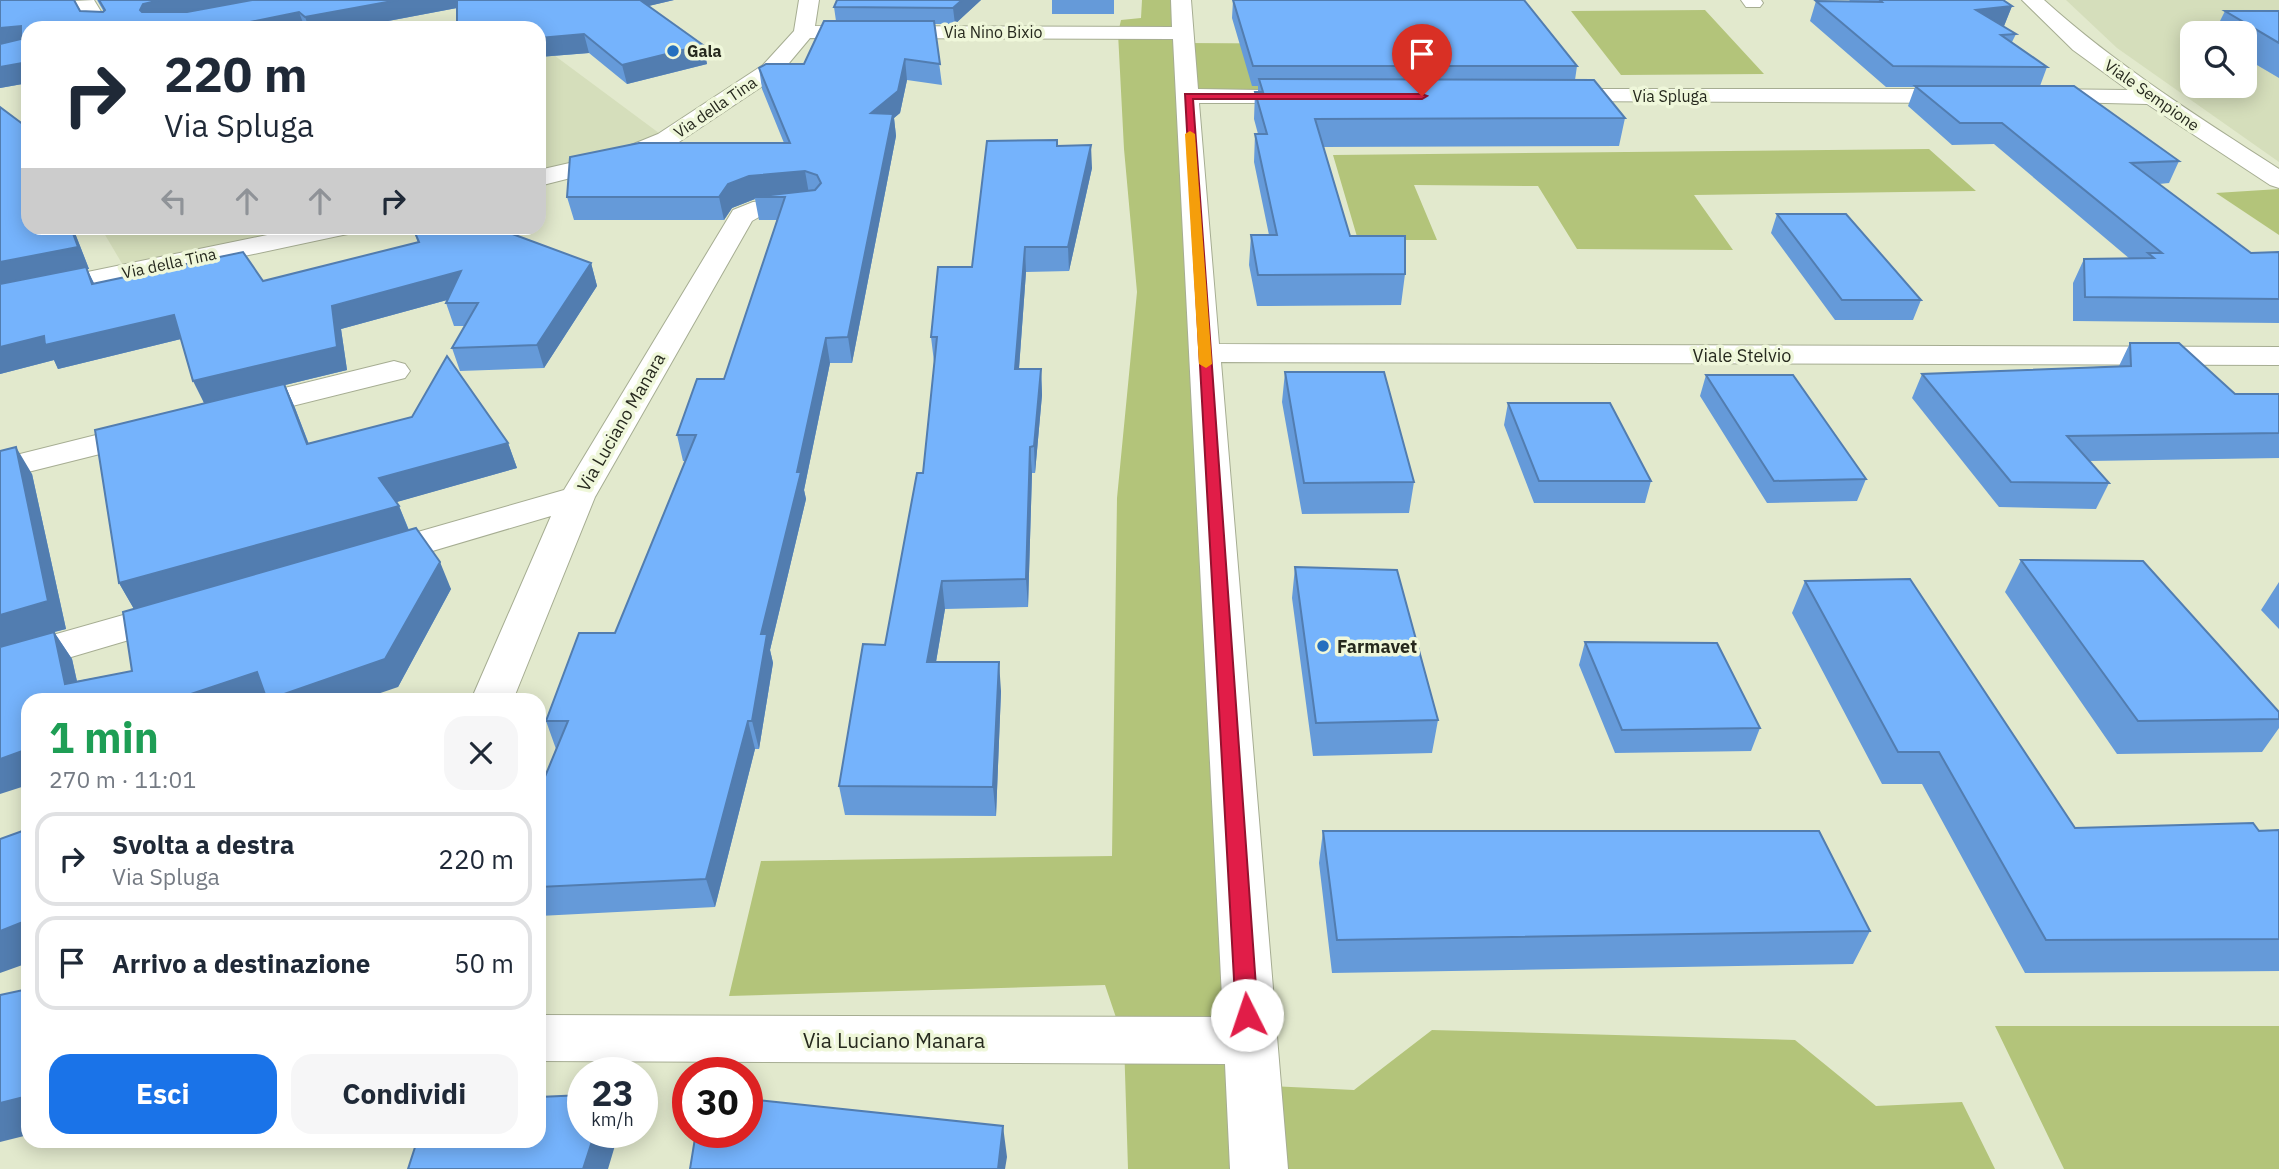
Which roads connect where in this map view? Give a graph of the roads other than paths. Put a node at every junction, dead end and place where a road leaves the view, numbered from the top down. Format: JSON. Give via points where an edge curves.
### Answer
{"nodes":[{"id":1,"x":809,"y":0,"type":"edge"},
{"id":2,"x":2032,"y":0,"type":"edge"},
{"id":3,"x":85,"y":1,"type":"edge"},
{"id":4,"x":1181,"y":16,"type":"edge"},
{"id":5,"x":97,"y":21,"type":"edge"},
{"id":6,"x":804,"y":32,"type":"junction"},
{"id":7,"x":1188,"y":96,"type":"junction"},
{"id":8,"x":1326,"y":96,"type":"edge"},
{"id":9,"x":1532,"y":96,"type":"edge"},
{"id":10,"x":1984,"y":96,"type":"edge"},
{"id":11,"x":2011,"y":96,"type":"edge"},
{"id":12,"x":2152,"y":96,"type":"junction"},
{"id":13,"x":546,"y":176,"type":"edge"},
{"id":14,"x":2279,"y":180,"type":"edge"},
{"id":15,"x":809,"y":205,"type":"edge"},
{"id":16,"x":305,"y":235,"type":"edge"},
{"id":17,"x":0,"y":299,"type":"edge"},
{"id":18,"x":1205,"y":353,"type":"junction"},
{"id":19,"x":2279,"y":356,"type":"edge"},
{"id":20,"x":394,"y":371,"type":"dead end"},
{"id":21,"x":0,"y":468,"type":"edge"},
{"id":22,"x":577,"y":497,"type":"junction"},
{"id":23,"x":335,"y":567,"type":"edge"},
{"id":24,"x":215,"y":602,"type":"edge"},
{"id":25,"x":0,"y":664,"type":"edge"},
{"id":26,"x":495,"y":693,"type":"edge"},
{"id":27,"x":546,"y":1038,"type":"edge"},
{"id":28,"x":1249,"y":1041,"type":"junction"},
{"id":29,"x":1259,"y":1169,"type":"edge"}],
"edges":[{"from":1,"to":6,"type":"street"},
{"from":2,"to":12,"type":"street","name":"Viale Sempione","via":[[2081,45]]},
{"from":3,"to":5,"type":"street"},
{"from":4,"to":6,"type":"street","name":"Via Nino Bixio"},
{"from":4,"to":7,"type":"street"},
{"from":6,"to":13,"type":"street","name":"Via della Tina","via":[[771,70],[667,139],[617,159]]},
{"from":7,"to":8,"type":"street"},
{"from":7,"to":18,"type":"street"},
{"from":9,"to":10,"type":"street","name":"Via Spluga"},
{"from":11,"to":12,"type":"street"},
{"from":12,"to":14,"type":"street","name":"Viale Sempione"},
{"from":15,"to":22,"type":"street","name":"Via Luciano Manara","via":[[753,210],[741,216]]},
{"from":16,"to":17,"type":"street","name":"Via della Tina"},
{"from":18,"to":19,"type":"street","name":"Viale Stelvio"},
{"from":18,"to":28,"type":"street"},
{"from":20,"to":21,"type":"street"},
{"from":22,"to":23,"type":"street"},
{"from":22,"to":26,"type":"street","name":"Via Luciano Manara"},
{"from":24,"to":25,"type":"street"},
{"from":27,"to":28,"type":"street","name":"Via Luciano Manara"},
{"from":28,"to":29,"type":"street"}]}
